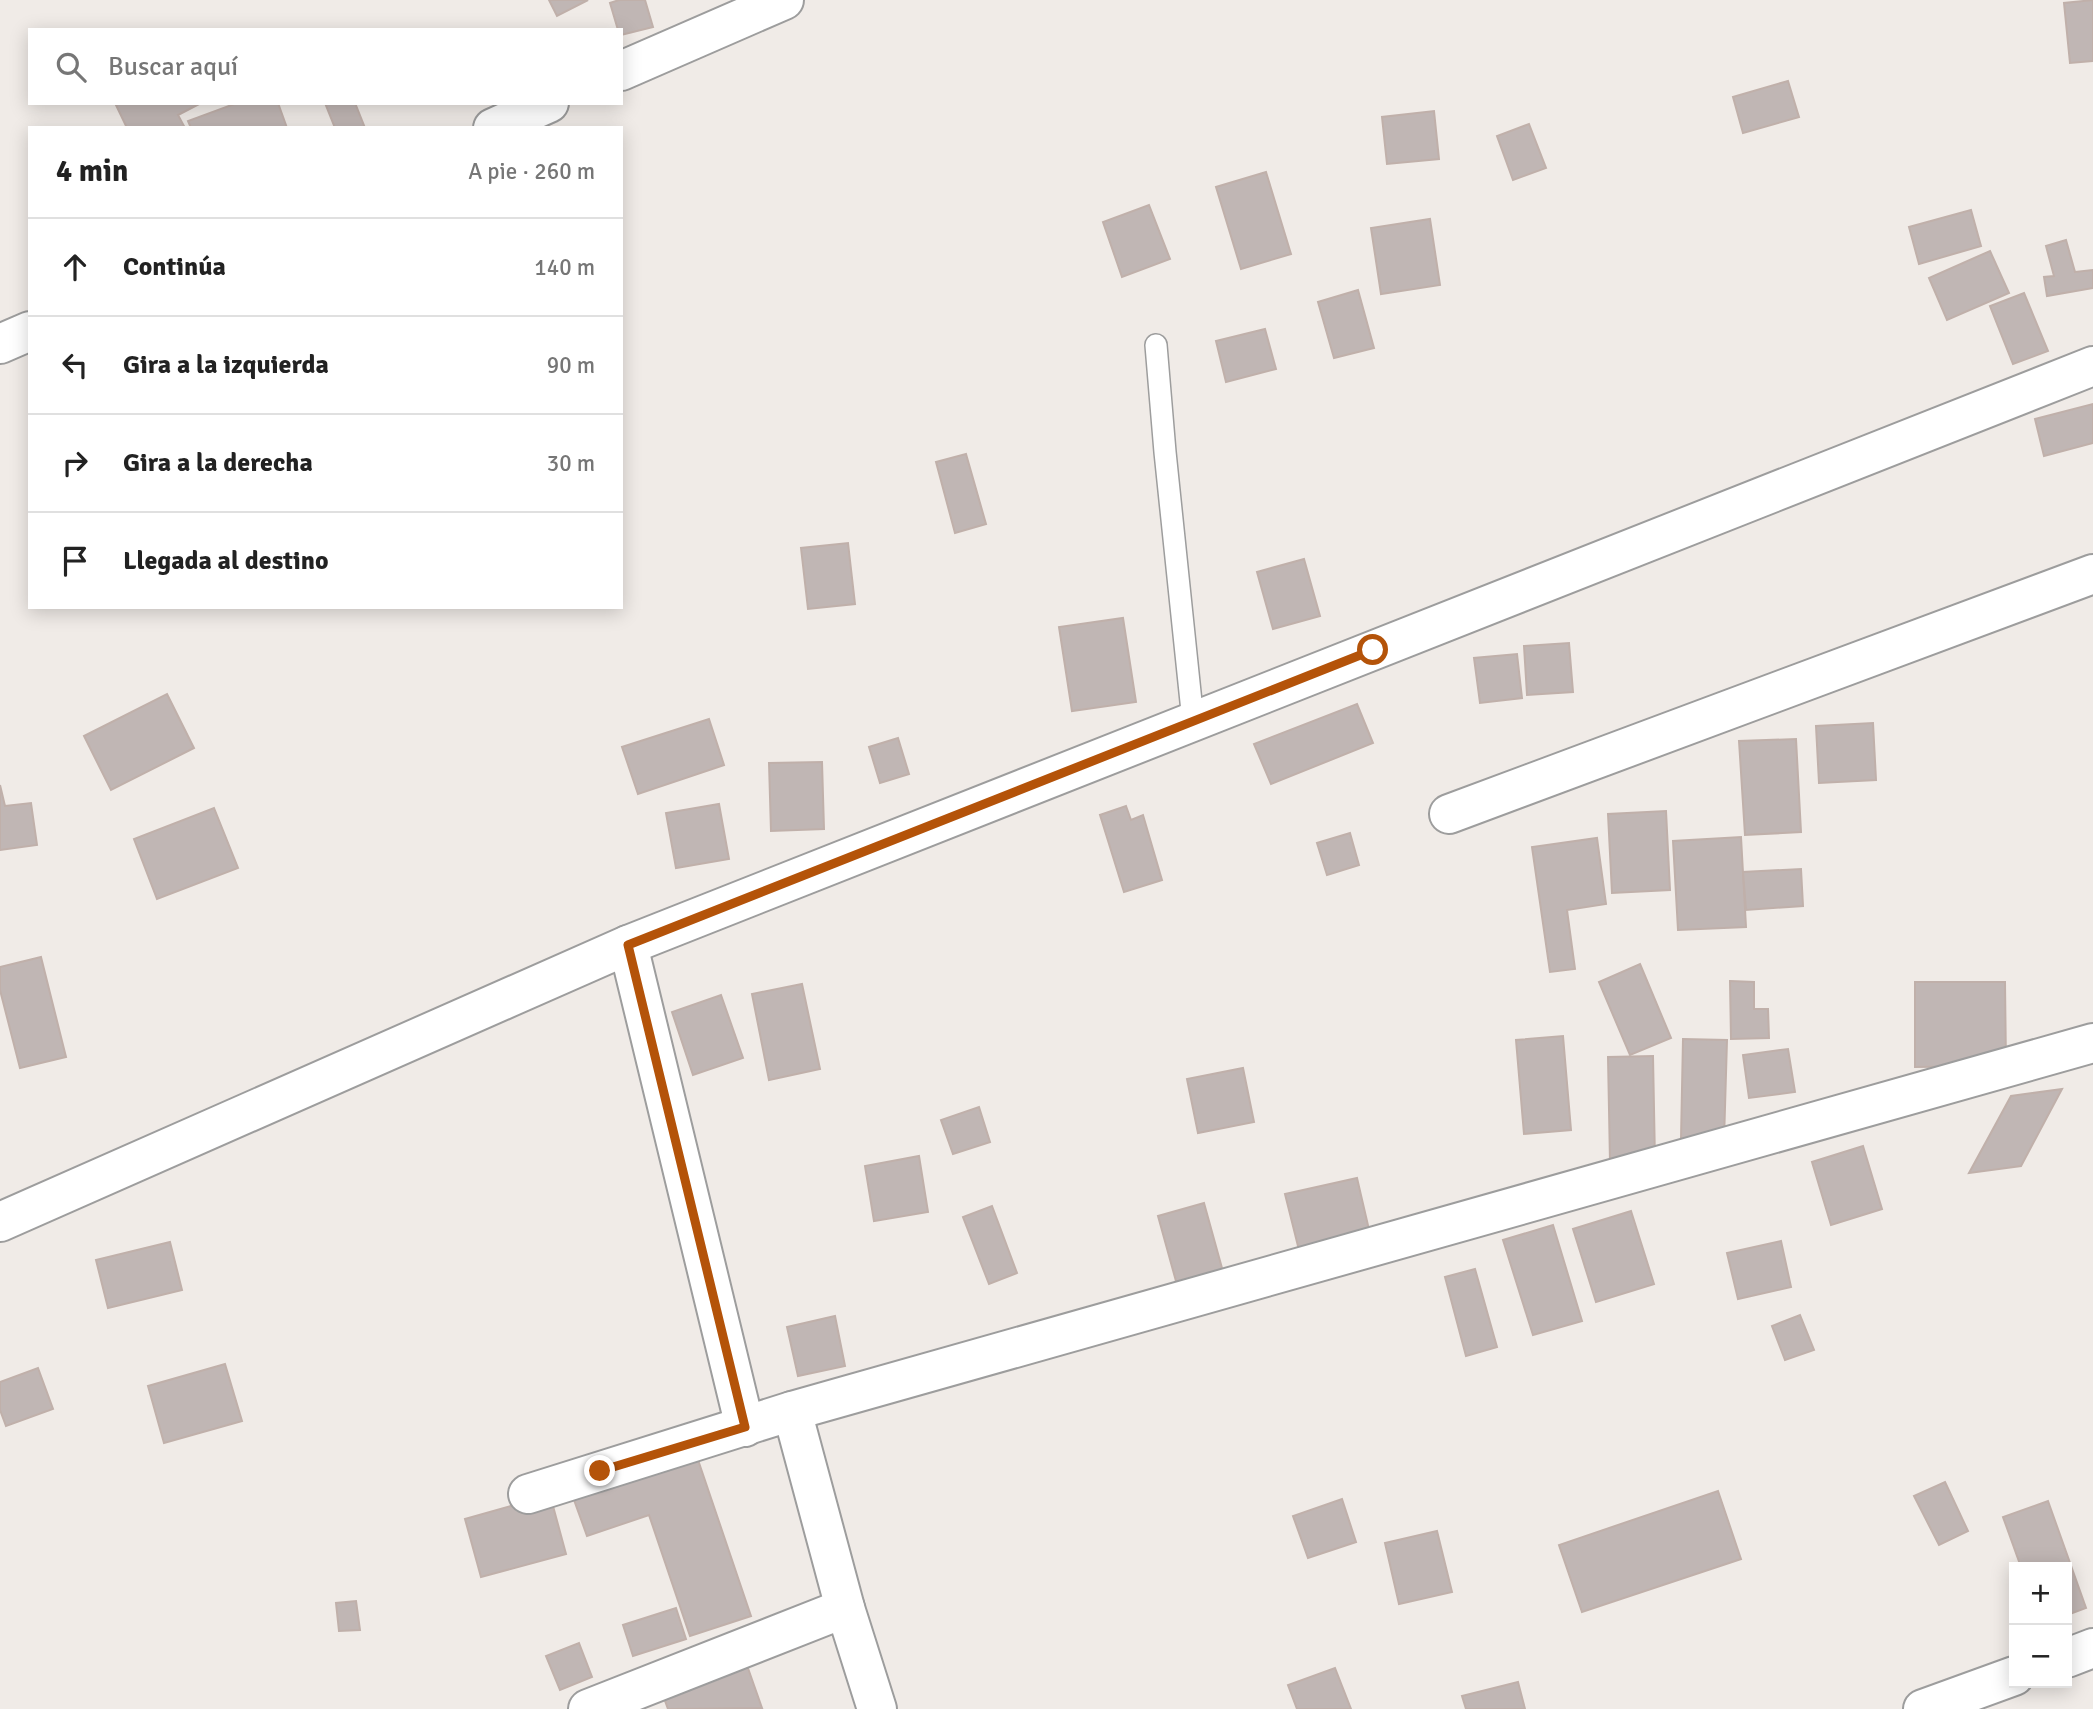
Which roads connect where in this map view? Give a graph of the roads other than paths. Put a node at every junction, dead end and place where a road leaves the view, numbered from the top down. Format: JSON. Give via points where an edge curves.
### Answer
{"nodes":[{"id":1,"x":784,"y":0,"type":"edge"},
{"id":2,"x":623,"y":70,"type":"edge"},
{"id":3,"x":545,"y":105,"type":"edge"},
{"id":4,"x":497,"y":126,"type":"edge"},
{"id":5,"x":28,"y":332,"type":"edge"},
{"id":6,"x":0,"y":344,"type":"edge"},
{"id":7,"x":1156,"y":345,"type":"dead end"},
{"id":8,"x":2093,"y":366,"type":"edge"},
{"id":9,"x":2093,"y":574,"type":"edge"},
{"id":10,"x":1193,"y":721,"type":"junction"},
{"id":11,"x":1449,"y":814,"type":"dead end"},
{"id":12,"x":628,"y":945,"type":"junction"},
{"id":13,"x":2093,"y":1043,"type":"edge"},
{"id":14,"x":0,"y":1222,"type":"edge"},
{"id":15,"x":792,"y":1411,"type":"junction"},
{"id":16,"x":745,"y":1427,"type":"junction"},
{"id":17,"x":528,"y":1494,"type":"dead end"},
{"id":18,"x":845,"y":1608,"type":"junction"},
{"id":19,"x":2093,"y":1648,"type":"edge"},
{"id":20,"x":2072,"y":1656,"type":"edge"},
{"id":21,"x":2009,"y":1678,"type":"edge"},
{"id":22,"x":588,"y":1709,"type":"edge"},
{"id":23,"x":877,"y":1709,"type":"edge"},
{"id":24,"x":1923,"y":1709,"type":"edge"}],
"edges":[{"from":1,"to":2,"type":"street"},
{"from":3,"to":4,"type":"street"},
{"from":5,"to":6,"type":"street"},
{"from":7,"to":10,"type":"lane"},
{"from":8,"to":10,"type":"street"},
{"from":9,"to":11,"type":"street"},
{"from":10,"to":12,"type":"street"},
{"from":12,"to":14,"type":"street"},
{"from":12,"to":16,"type":"street"},
{"from":13,"to":15,"type":"street"},
{"from":15,"to":16,"type":"street"},
{"from":15,"to":18,"type":"street"},
{"from":16,"to":17,"type":"street"},
{"from":18,"to":22,"type":"street"},
{"from":18,"to":23,"type":"street"},
{"from":19,"to":20,"type":"street"},
{"from":21,"to":24,"type":"street"}]}
